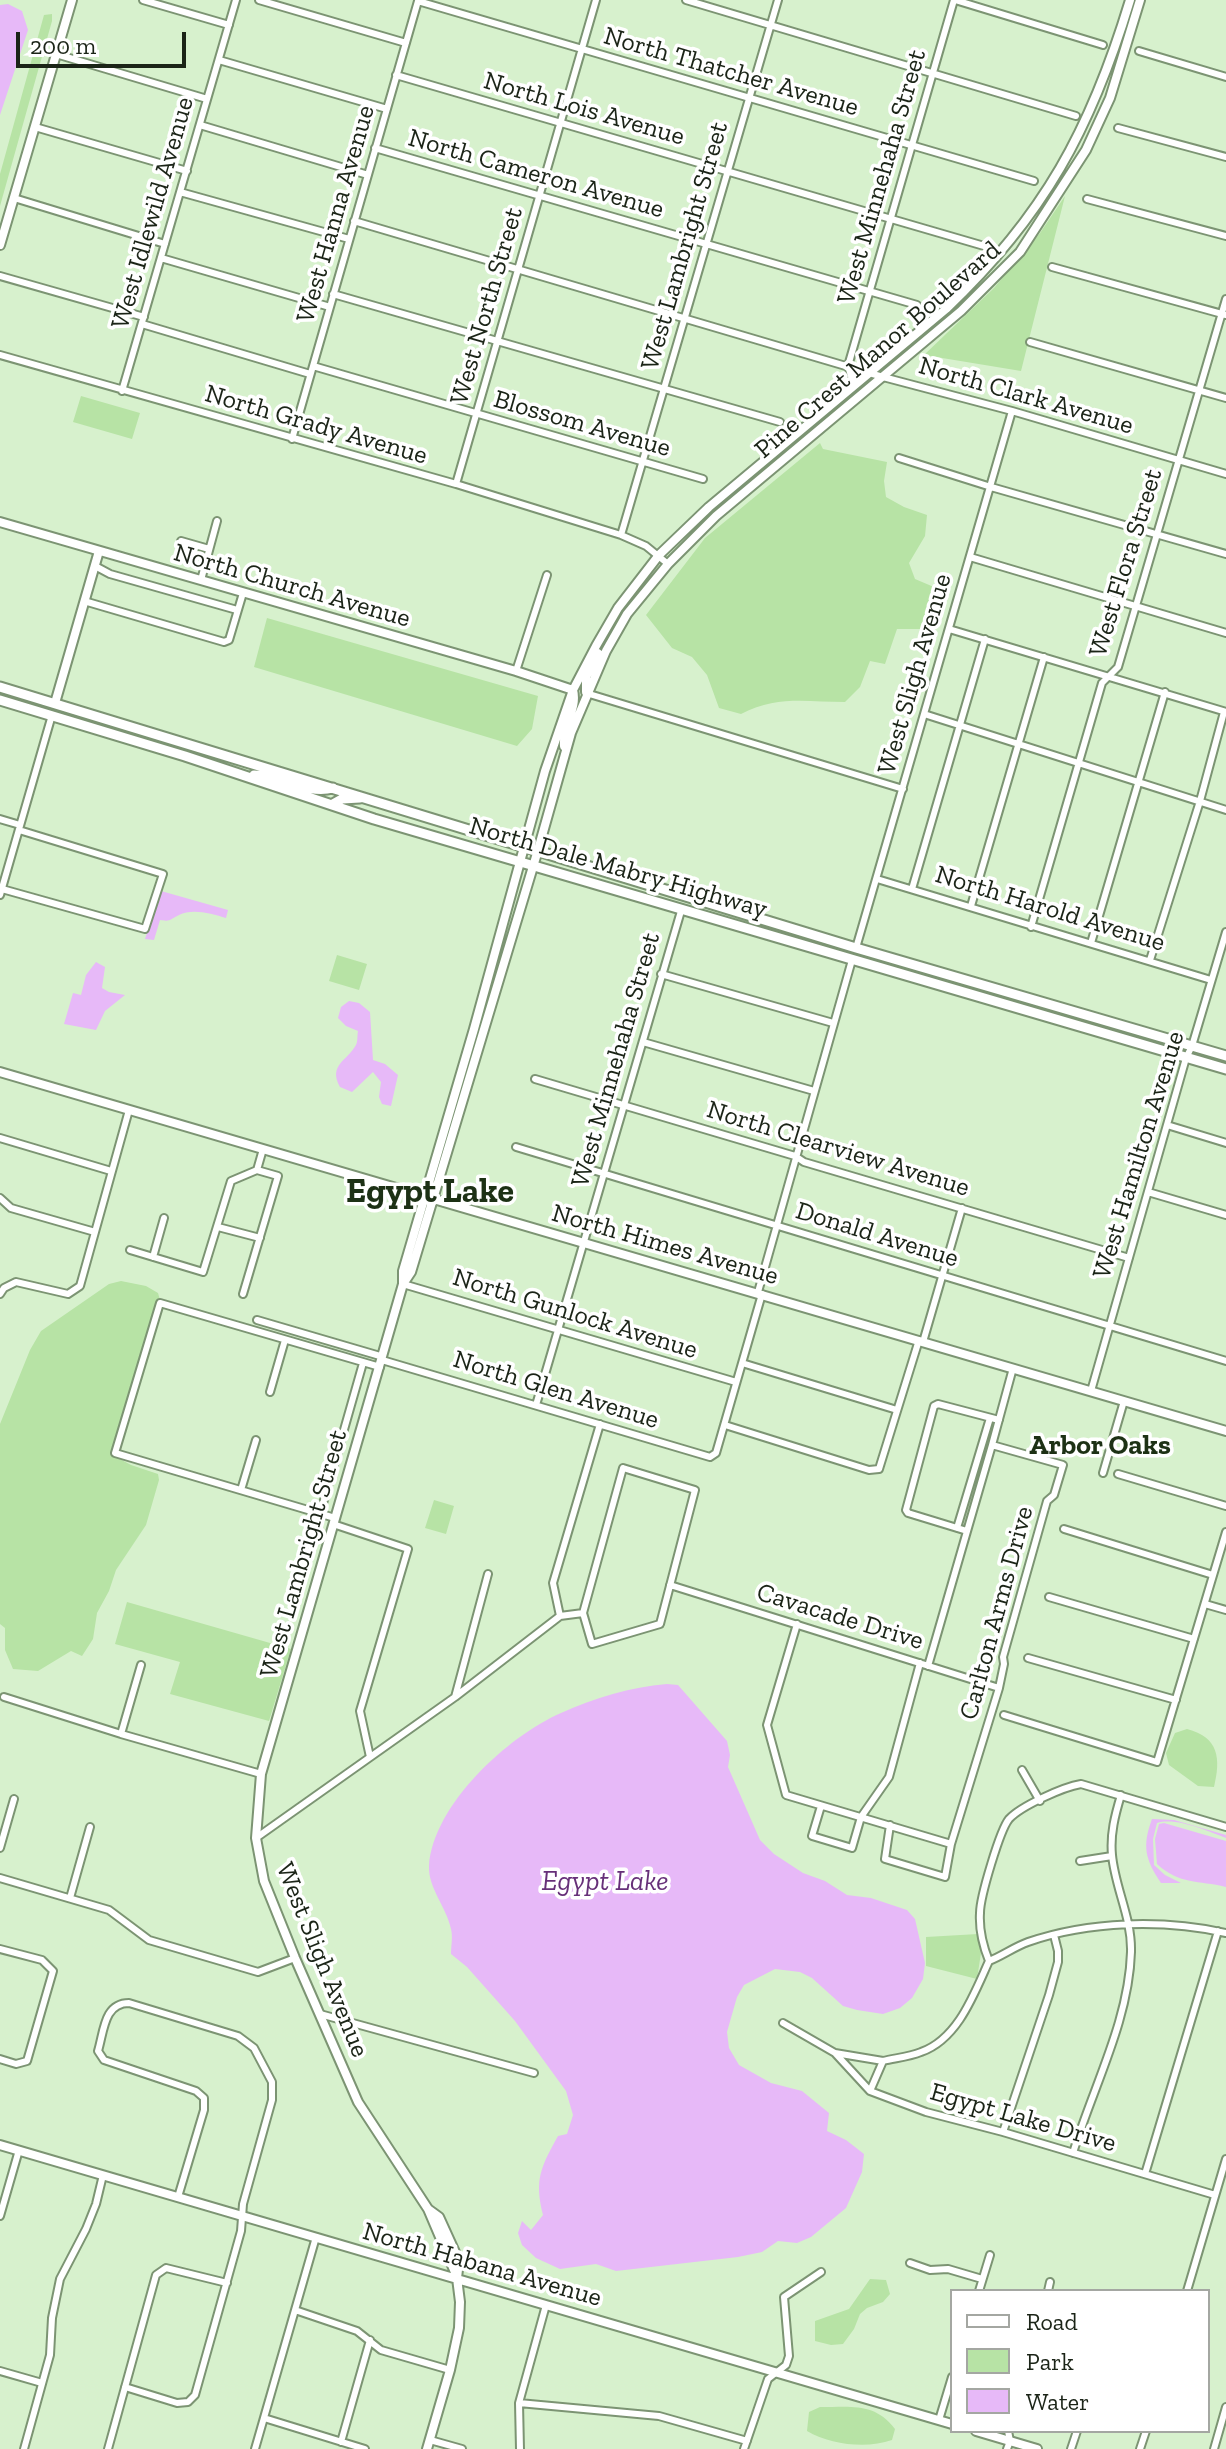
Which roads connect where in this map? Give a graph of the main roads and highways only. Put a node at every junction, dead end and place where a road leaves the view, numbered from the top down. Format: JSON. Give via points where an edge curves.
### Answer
{"nodes":[{"id":1,"x":72,"y":0,"type":"edge"},
{"id":2,"x":1130,"y":0,"type":"edge"},
{"id":3,"x":1140,"y":0,"type":"edge"},
{"id":4,"x":0,"y":245,"type":"edge"},
{"id":5,"x":0,"y":522,"type":"edge"},
{"id":6,"x":99,"y":551,"type":"junction"},
{"id":7,"x":604,"y":633,"type":"junction"},
{"id":8,"x":0,"y":687,"type":"edge"},
{"id":9,"x":573,"y":690,"type":"junction"},
{"id":10,"x":586,"y":693,"type":"junction"},
{"id":11,"x":0,"y":698,"type":"edge"},
{"id":12,"x":55,"y":703,"type":"junction"},
{"id":13,"x":85,"y":712,"type":"junction"},
{"id":14,"x":52,"y":715,"type":"junction"},
{"id":15,"x":159,"y":735,"type":"junction"},
{"id":16,"x":133,"y":739,"type":"junction"},
{"id":17,"x":213,"y":751,"type":"junction"},
{"id":18,"x":565,"y":752,"type":"junction"},
{"id":19,"x":185,"y":756,"type":"junction"},
{"id":20,"x":243,"y":775,"type":"junction"},
{"id":21,"x":334,"y":788,"type":"junction"},
{"id":22,"x":369,"y":798,"type":"junction"},
{"id":23,"x":333,"y":804,"type":"junction"},
{"id":24,"x":525,"y":846,"type":"junction"},
{"id":25,"x":538,"y":850,"type":"junction"},
{"id":26,"x":521,"y":862,"type":"junction"},
{"id":27,"x":533,"y":866,"type":"junction"},
{"id":28,"x":744,"y":928,"type":"junction"},
{"id":29,"x":856,"y":948,"type":"junction"},
{"id":30,"x":852,"y":960,"type":"junction"},
{"id":31,"x":954,"y":977,"type":"junction"},
{"id":32,"x":941,"y":986,"type":"junction"},
{"id":33,"x":1052,"y":1005,"type":"junction"},
{"id":34,"x":1067,"y":1023,"type":"junction"},
{"id":35,"x":1113,"y":1023,"type":"junction"},
{"id":36,"x":1226,"y":1056,"type":"edge"},
{"id":37,"x":1226,"y":1069,"type":"edge"},
{"id":38,"x":0,"y":1072,"type":"edge"},
{"id":39,"x":429,"y":1196,"type":"junction"},
{"id":40,"x":1226,"y":1431,"type":"edge"},
{"id":41,"x":256,"y":1838,"type":"joint"},
{"id":42,"x":0,"y":2145,"type":"edge"},
{"id":43,"x":457,"y":2278,"type":"junction"},
{"id":44,"x":950,"y":2423,"type":"edge"},
{"id":45,"x":983,"y":2433,"type":"edge"},
{"id":46,"x":1008,"y":2440,"type":"edge"},
{"id":47,"x":429,"y":2445,"type":"edge"},
{"id":48,"x":1037,"y":2449,"type":"edge"}],
"edges":[{"from":1,"to":4,"type":"main road"},
{"from":2,"to":7,"type":"main road","name":"Pine Crest Manor Boulevard","via":[[1079,137],[1033,212],[978,279],[709,507],[659,555]]},
{"from":3,"to":10,"type":"main road","name":"Pine Crest Manor Boulevard","via":[[1110,98],[1086,150],[1010,262],[961,311],[716,516],[668,564],[627,614]]},
{"from":5,"to":6,"type":"main road","name":"North Church Avenue"},
{"from":6,"to":9,"type":"main road","name":"North Church Avenue"},
{"from":6,"to":12,"type":"main road"},
{"from":7,"to":9,"type":"main road","name":"Pine Crest Manor Boulevard"},
{"from":7,"to":10,"type":"main road","name":"Pine Crest Manor Boulevard","via":[[586,677]]},
{"from":8,"to":12,"type":"main road","name":"North Dale Mabry Highway"},
{"from":9,"to":18,"type":"main road","name":"Pine Crest Manor Boulevard","via":[[575,700],[563,735]]},
{"from":9,"to":24,"type":"main road","name":"Pine Crest Manor Boulevard"},
{"from":10,"to":18,"type":"main road","name":"Pine Crest Manor Boulevard"},
{"from":11,"to":12,"type":"main road"},
{"from":11,"to":14,"type":"main road","name":"North Dale Mabry Highway"},
{"from":12,"to":13,"type":"main road","name":"North Dale Mabry Highway"},
{"from":13,"to":14,"type":"main road"},
{"from":13,"to":15,"type":"main road","name":"North Dale Mabry Highway"},
{"from":14,"to":16,"type":"main road","name":"North Dale Mabry Highway"},
{"from":15,"to":16,"type":"main road"},
{"from":15,"to":17,"type":"main road","name":"North Dale Mabry Highway"},
{"from":16,"to":19,"type":"main road","name":"North Dale Mabry Highway"},
{"from":17,"to":19,"type":"main road"},
{"from":17,"to":21,"type":"main road","name":"North Dale Mabry Highway"},
{"from":18,"to":25,"type":"main road","name":"Pine Crest Manor Boulevard"},
{"from":19,"to":20,"type":"main road","name":"North Dale Mabry Highway"},
{"from":20,"to":21,"type":"main road","via":[[266,775],[320,791]]},
{"from":20,"to":23,"type":"main road","name":"North Dale Mabry Highway"},
{"from":21,"to":22,"type":"main road","name":"North Dale Mabry Highway"},
{"from":22,"to":23,"type":"main road"},
{"from":22,"to":24,"type":"main road","name":"North Dale Mabry Highway"},
{"from":23,"to":26,"type":"main road","name":"North Dale Mabry Highway"},
{"from":24,"to":25,"type":"main road","name":"North Dale Mabry Highway"},
{"from":24,"to":26,"type":"main road","name":"Pine Crest Manor Boulevard"},
{"from":25,"to":27,"type":"main road","name":"Pine Crest Manor Boulevard"},
{"from":25,"to":29,"type":"main road","name":"North Dale Mabry Highway"},
{"from":26,"to":27,"type":"main road","name":"North Dale Mabry Highway"},
{"from":26,"to":39,"type":"main road","name":"West Lambright Street"},
{"from":27,"to":28,"type":"main road","name":"North Dale Mabry Highway"},
{"from":27,"to":39,"type":"main road","name":"West Lambright Street"},
{"from":28,"to":29,"type":"main road","via":[[758,926],[838,949]]},
{"from":28,"to":30,"type":"main road","name":"North Dale Mabry Highway"},
{"from":29,"to":31,"type":"main road","name":"North Dale Mabry Highway"},
{"from":30,"to":31,"type":"main road","via":[[870,958]]},
{"from":30,"to":32,"type":"main road","name":"North Dale Mabry Highway"},
{"from":31,"to":33,"type":"main road","name":"North Dale Mabry Highway"},
{"from":32,"to":33,"type":"main road","via":[[956,983],[1035,1007]]},
{"from":32,"to":34,"type":"main road","name":"North Dale Mabry Highway"},
{"from":33,"to":35,"type":"main road","name":"North Dale Mabry Highway"},
{"from":34,"to":35,"type":"main road"},
{"from":34,"to":37,"type":"main road","name":"North Dale Mabry Highway"},
{"from":35,"to":36,"type":"main road","name":"North Dale Mabry Highway"},
{"from":38,"to":39,"type":"main road","name":"North Himes Avenue"},
{"from":39,"to":40,"type":"main road","name":"North Himes Avenue"},
{"from":39,"to":41,"type":"main road","name":"West Lambright Street","via":[[403,1271],[261,1774]]},
{"from":41,"to":43,"type":"main road","name":"West Sligh Avenue","via":[[264,1881],[358,2102],[452,2240],[459,2261]]},
{"from":42,"to":43,"type":"main road","name":"North Habana Avenue"},
{"from":43,"to":44,"type":"main road","name":"North Habana Avenue"},
{"from":43,"to":47,"type":"main road","name":"West Sligh Avenue","via":[[459,2328]]},
{"from":45,"to":46,"type":"main road"},
{"from":46,"to":48,"type":"main road"}]}
